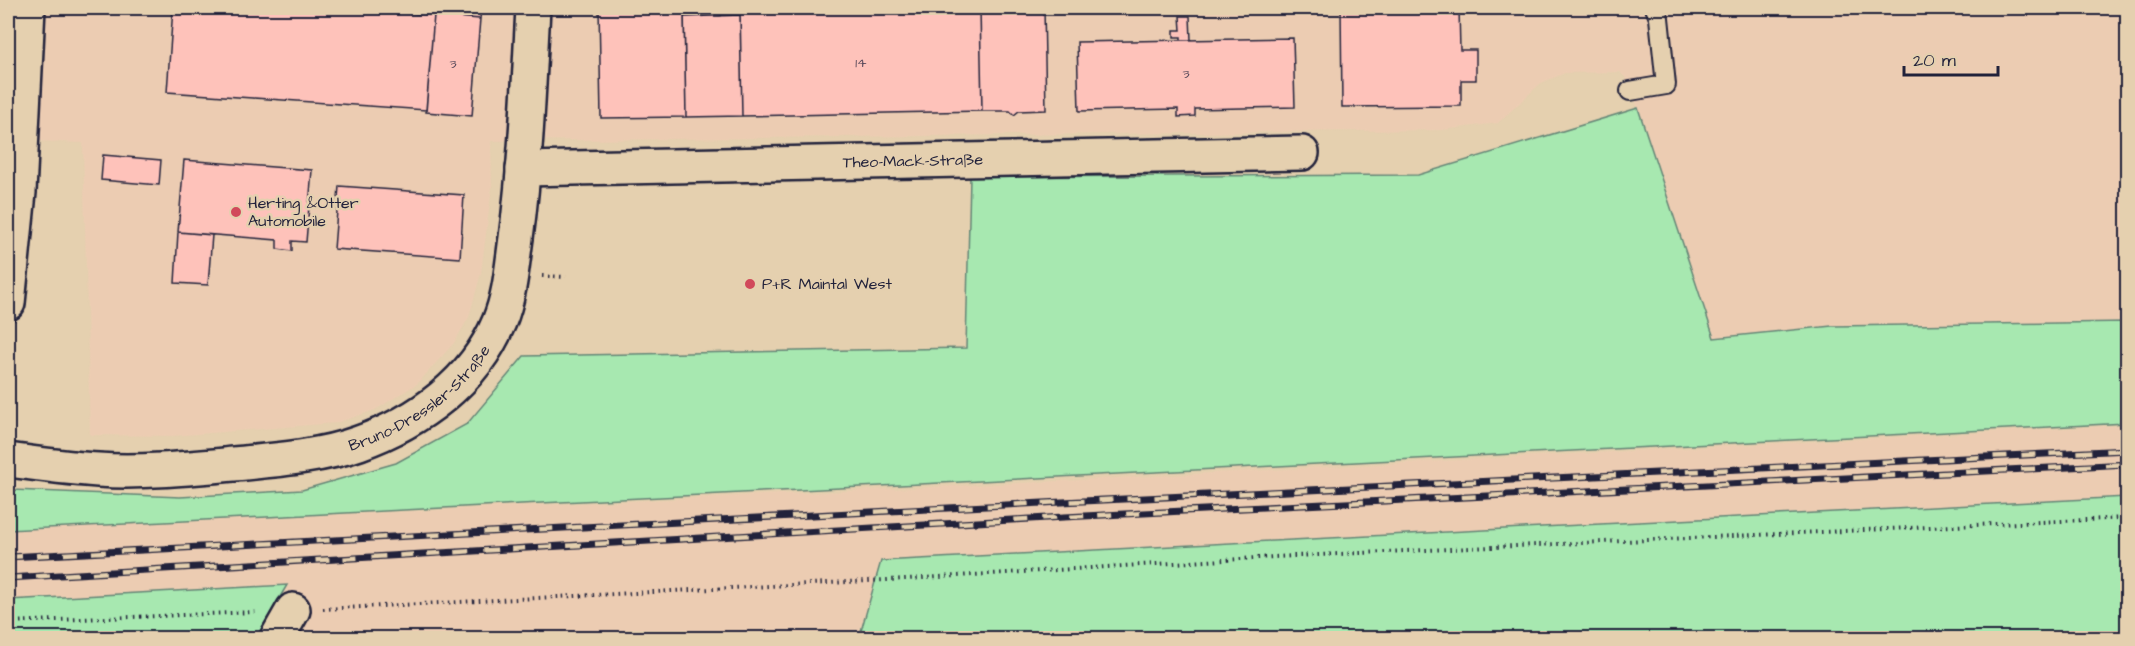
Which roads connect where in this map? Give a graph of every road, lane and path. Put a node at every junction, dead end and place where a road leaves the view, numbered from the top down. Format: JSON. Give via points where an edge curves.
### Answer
{"nodes":[{"id":1,"x":28,"y":8,"type":"edge"},
{"id":2,"x":534,"y":8,"type":"edge"},
{"id":3,"x":1655,"y":8,"type":"edge"},
{"id":4,"x":1630,"y":92,"type":"dead end"},
{"id":5,"x":1302,"y":153,"type":"dead end"},
{"id":6,"x":523,"y":169,"type":"junction"},
{"id":7,"x":8,"y":303,"type":"edge"},
{"id":8,"x":8,"y":460,"type":"edge"},
{"id":9,"x":2127,"y":518,"type":"edge"},
{"id":10,"x":292,"y":610,"type":"junction"},
{"id":11,"x":8,"y":622,"type":"edge"},
{"id":12,"x":277,"y":639,"type":"edge"}],
"edges":[{"from":1,"to":7,"type":"street","via":[[19,192]]},
{"from":2,"to":6,"type":"street","name":"Bruno-Dressler-Straße"},
{"from":3,"to":4,"type":"lane","via":[[1666,85]]},
{"from":5,"to":6,"type":"street","name":"Theo-Mack-Straße"},
{"from":6,"to":8,"type":"street","name":"Bruno-Dressler-Straße","via":[[511,274],[499,322],[467,374],[422,413],[357,444],[273,460],[99,470]]},
{"from":9,"to":10,"type":"path","via":[[1286,556]]},
{"from":10,"to":11,"type":"path"},
{"from":10,"to":12,"type":"street"}]}
